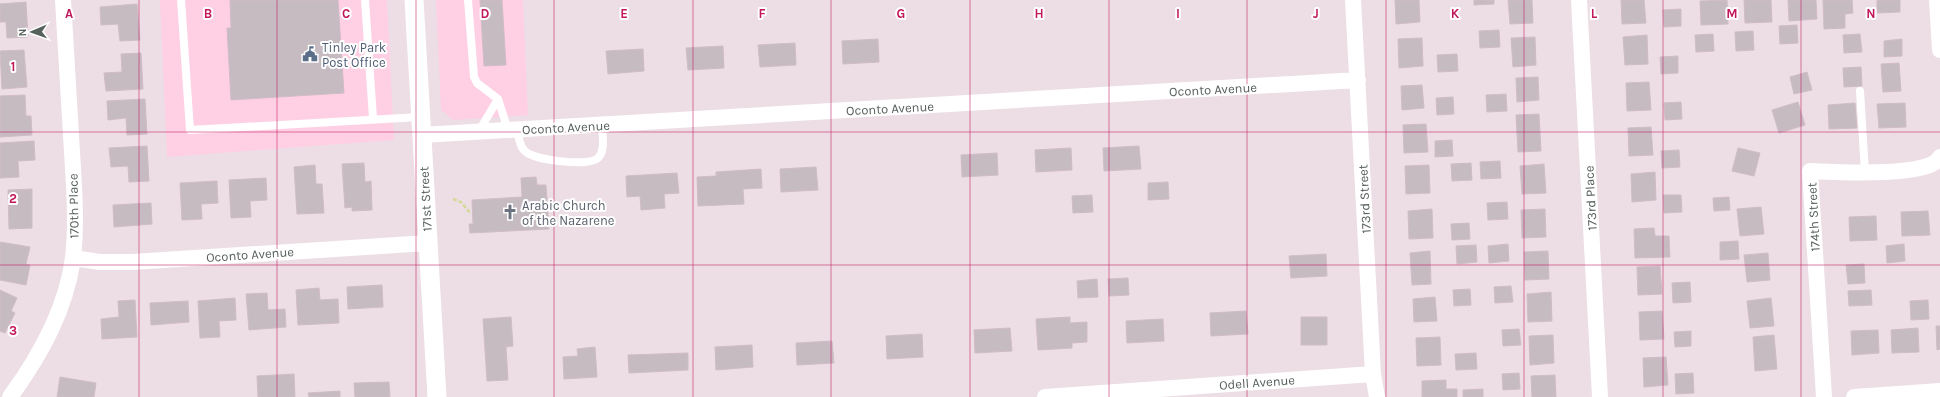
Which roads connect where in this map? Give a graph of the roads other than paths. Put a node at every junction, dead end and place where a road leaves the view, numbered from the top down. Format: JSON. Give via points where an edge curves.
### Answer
{"nodes":[{"id":1,"x":63,"y":0,"type":"edge"},
{"id":2,"x":181,"y":0,"type":"edge"},
{"id":3,"x":366,"y":0,"type":"edge"},
{"id":4,"x":414,"y":0,"type":"edge"},
{"id":5,"x":468,"y":0,"type":"edge"},
{"id":6,"x":1353,"y":0,"type":"edge"},
{"id":7,"x":1579,"y":0,"type":"edge"},
{"id":8,"x":1937,"y":0,"type":"edge"},
{"id":9,"x":1940,"y":50,"type":"edge"},
{"id":10,"x":1358,"y":80,"type":"junction"},
{"id":11,"x":1860,"y":91,"type":"dead end"},
{"id":12,"x":498,"y":99,"type":"junction"},
{"id":13,"x":420,"y":117,"type":"junction"},
{"id":14,"x":373,"y":118,"type":"junction"},
{"id":15,"x":602,"y":125,"type":"junction"},
{"id":16,"x":513,"y":130,"type":"junction"},
{"id":17,"x":479,"y":132,"type":"junction"},
{"id":18,"x":422,"y":135,"type":"junction"},
{"id":19,"x":1940,"y":157,"type":"edge"},
{"id":20,"x":1865,"y":173,"type":"junction"},
{"id":21,"x":428,"y":243,"type":"junction"},
{"id":22,"x":73,"y":258,"type":"junction"},
{"id":23,"x":1373,"y":374,"type":"junction"},
{"id":24,"x":1940,"y":391,"type":"edge"},
{"id":25,"x":10,"y":397,"type":"edge"},
{"id":26,"x":437,"y":397,"type":"edge"},
{"id":27,"x":1045,"y":397,"type":"edge"},
{"id":28,"x":1377,"y":397,"type":"edge"},
{"id":29,"x":1600,"y":397,"type":"edge"},
{"id":30,"x":1824,"y":397,"type":"edge"},
{"id":31,"x":1854,"y":397,"type":"edge"}],
"edges":[{"from":1,"to":22,"type":"street","name":"170th Place","via":[[75,216]]},
{"from":2,"to":14,"type":"lane","via":[[190,130]]},
{"from":3,"to":14,"type":"lane"},
{"from":4,"to":13,"type":"street","name":"171st Street"},
{"from":5,"to":12,"type":"lane","via":[[474,77],[477,83]]},
{"from":6,"to":10,"type":"street","name":"173rd Street"},
{"from":7,"to":29,"type":"street","name":"173rd Place"},
{"from":8,"to":9,"type":"street"},
{"from":10,"to":15,"type":"street","name":"Oconto Avenue"},
{"from":10,"to":23,"type":"street","name":"173rd Street"},
{"from":11,"to":20,"type":"lane"},
{"from":12,"to":16,"type":"lane"},
{"from":12,"to":17,"type":"lane"},
{"from":13,"to":14,"type":"lane"},
{"from":13,"to":18,"type":"street","name":"171st Street"},
{"from":15,"to":16,"type":"street","name":"Oconto Avenue"},
{"from":15,"to":16,"type":"lane","via":[[602,149],[598,158],[591,162],[547,160],[526,153]]},
{"from":16,"to":17,"type":"street","name":"Oconto Avenue"},
{"from":17,"to":18,"type":"street","name":"Oconto Avenue"},
{"from":18,"to":21,"type":"street","name":"171st Street"},
{"from":19,"to":20,"type":"street","name":"174th Street","via":[[1932,165],[1922,169]]},
{"from":20,"to":30,"type":"street","name":"174th Street","via":[[1810,171]]},
{"from":21,"to":22,"type":"street","name":"Oconto Avenue","via":[[132,262],[100,262]]},
{"from":21,"to":26,"type":"street","name":"171st Street"},
{"from":22,"to":25,"type":"street","name":"170th Place","via":[[58,313],[48,337],[27,374]]},
{"from":23,"to":27,"type":"street","name":"Odell Avenue"},
{"from":23,"to":28,"type":"street","name":"173rd Street"},
{"from":24,"to":31,"type":"street"}]}
